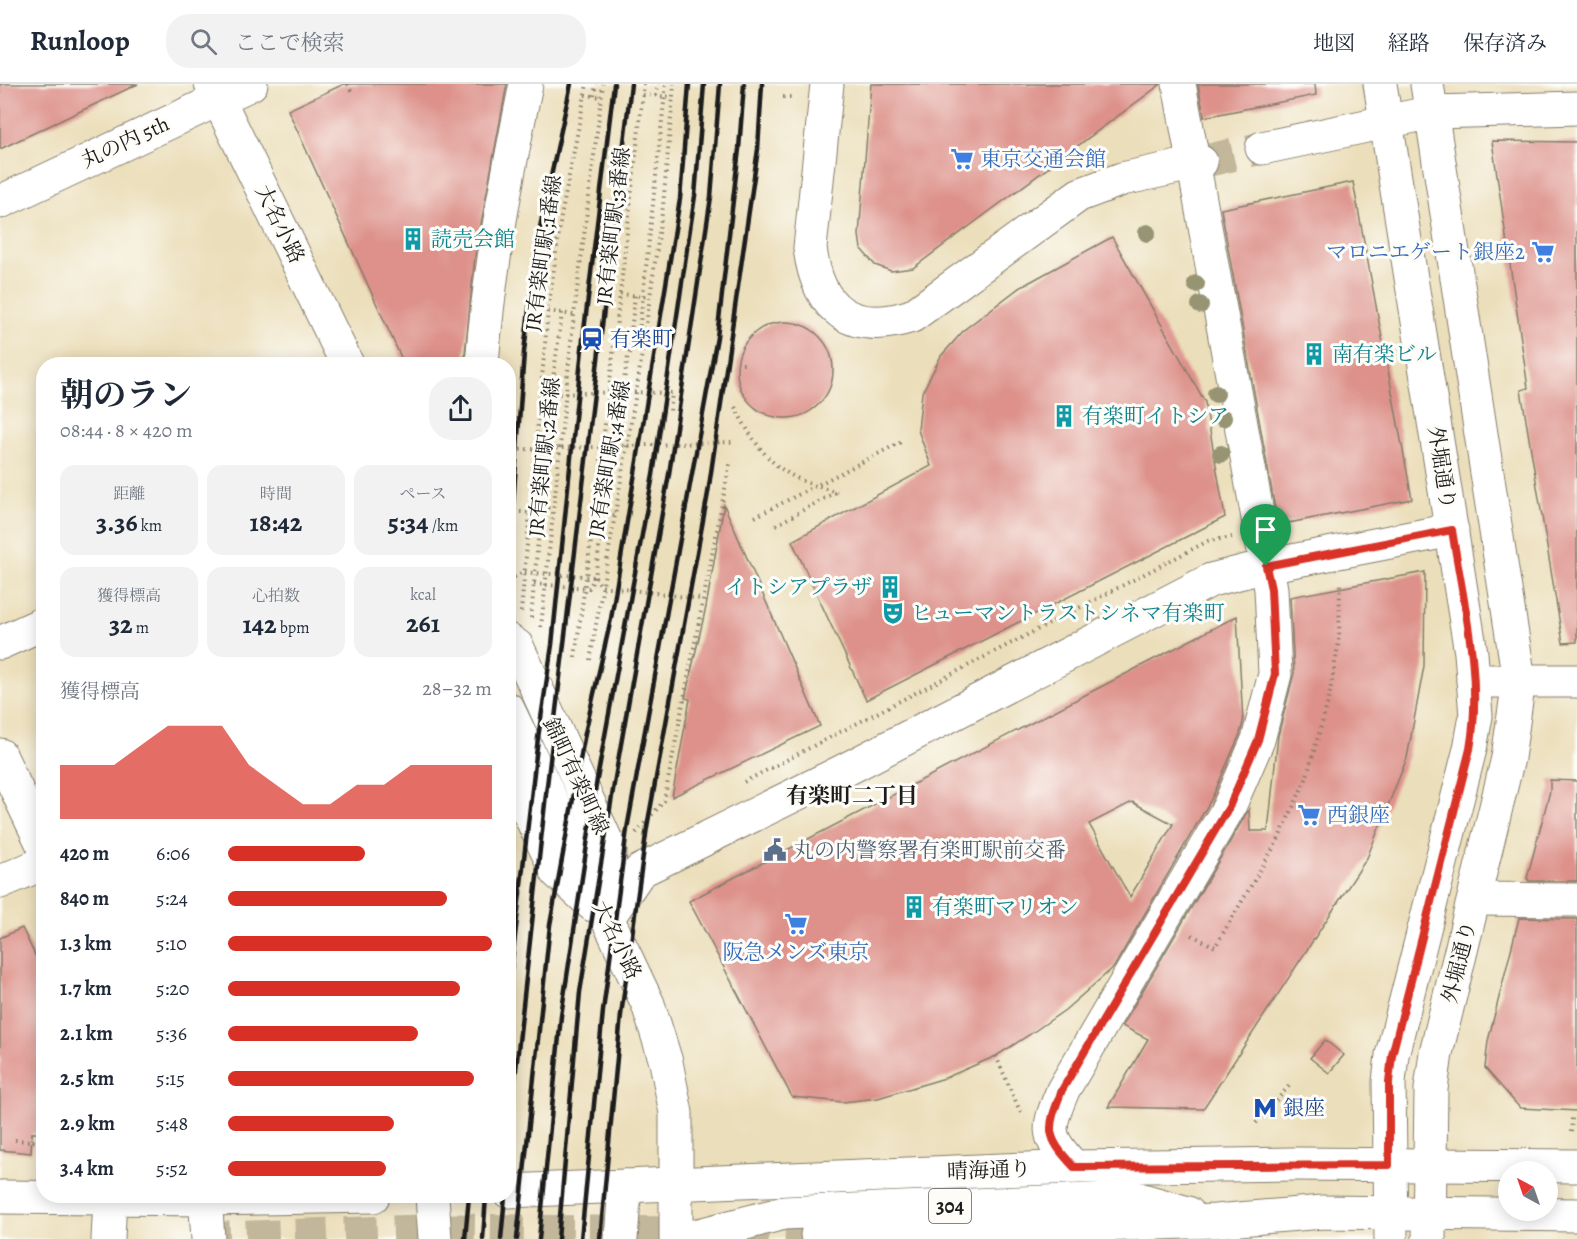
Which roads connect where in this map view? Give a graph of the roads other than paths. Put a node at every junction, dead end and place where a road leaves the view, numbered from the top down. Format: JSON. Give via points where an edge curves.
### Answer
{"nodes":[{"id":1,"x":251,"y":84,"type":"edge"},
{"id":2,"x":526,"y":84,"type":"edge"},
{"id":3,"x":827,"y":84,"type":"edge"},
{"id":4,"x":1179,"y":84,"type":"edge"},
{"id":5,"x":1380,"y":84,"type":"edge"},
{"id":6,"x":214,"y":92,"type":"edge"},
{"id":7,"x":1430,"y":98,"type":"edge"},
{"id":8,"x":1577,"y":108,"type":"edge"},
{"id":9,"x":1386,"y":121,"type":"junction"},
{"id":10,"x":1262,"y":148,"type":"tunnel mouth"},
{"id":11,"x":1197,"y":163,"type":"junction"},
{"id":12,"x":0,"y":202,"type":"edge"},
{"id":13,"x":344,"y":357,"type":"edge"},
{"id":14,"x":482,"y":357,"type":"edge"},
{"id":15,"x":1452,"y":530,"type":"junction"},
{"id":16,"x":1266,"y":566,"type":"junction"},
{"id":17,"x":36,"y":627,"type":"edge"},
{"id":18,"x":519,"y":629,"type":"edge"},
{"id":19,"x":0,"y":643,"type":"edge"},
{"id":20,"x":1520,"y":680,"type":"junction"},
{"id":21,"x":1473,"y":681,"type":"junction"},
{"id":22,"x":1577,"y":681,"type":"edge"},
{"id":23,"x":516,"y":726,"type":"edge"},
{"id":24,"x":0,"y":755,"type":"edge"},
{"id":25,"x":516,"y":786,"type":"edge"},
{"id":26,"x":36,"y":830,"type":"edge"},
{"id":27,"x":36,"y":866,"type":"edge"},
{"id":28,"x":0,"y":882,"type":"edge"},
{"id":29,"x":1474,"y":899,"type":"junction"},
{"id":30,"x":1577,"y":900,"type":"edge"},
{"id":31,"x":607,"y":919,"type":"junction"},
{"id":32,"x":1389,"y":1165,"type":"junction"},
{"id":33,"x":1430,"y":1165,"type":"junction"},
{"id":34,"x":1577,"y":1166,"type":"edge"},
{"id":35,"x":1074,"y":1167,"type":"junction"},
{"id":36,"x":678,"y":1185,"type":"junction"},
{"id":37,"x":625,"y":1186,"type":"junction"},
{"id":38,"x":516,"y":1191,"type":"edge"},
{"id":39,"x":0,"y":1197,"type":"edge"},
{"id":40,"x":36,"y":1197,"type":"edge"},
{"id":41,"x":110,"y":1203,"type":"edge"},
{"id":42,"x":206,"y":1203,"type":"edge"},
{"id":43,"x":432,"y":1203,"type":"edge"},
{"id":44,"x":1577,"y":1215,"type":"edge"},
{"id":45,"x":1215,"y":1221,"type":"junction"},
{"id":46,"x":1390,"y":1225,"type":"edge"},
{"id":47,"x":1430,"y":1226,"type":"edge"},
{"id":48,"x":817,"y":1235,"type":"dead end"},
{"id":49,"x":108,"y":1239,"type":"edge"},
{"id":50,"x":208,"y":1239,"type":"edge"},
{"id":51,"x":435,"y":1239,"type":"edge"},
{"id":52,"x":621,"y":1239,"type":"edge"},
{"id":53,"x":676,"y":1239,"type":"edge"},
{"id":54,"x":684,"y":1239,"type":"edge"},
{"id":55,"x":1185,"y":1239,"type":"edge"}],
"edges":[{"from":1,"to":6,"type":"main road","name":"丸の内 5th"},
{"from":2,"to":14,"type":"main road","via":[[500,213]]},
{"from":3,"to":11,"type":"main road","via":[[810,249],[813,275],[828,301],[865,323],[887,324],[912,316],[1079,195],[1122,179]]},
{"from":4,"to":11,"type":"main road"},
{"from":5,"to":9,"type":"main road","name":"外堀通り"},
{"from":6,"to":12,"type":"main road","name":"丸の内 5th"},
{"from":6,"to":13,"type":"main road","name":"大名小路"},
{"from":7,"to":8,"type":"main road"},
{"from":7,"to":9,"type":"main road"},
{"from":7,"to":20,"type":"main road","name":"外堀通り"},
{"from":9,"to":10,"type":"main road"},
{"from":9,"to":15,"type":"main road","name":"外堀通り"},
{"from":11,"to":16,"type":"main road"},
{"from":15,"to":16,"type":"main road"},
{"from":15,"to":21,"type":"main road","name":"外堀通り"},
{"from":16,"to":31,"type":"main road","via":[[1211,580],[1176,596],[874,756],[640,871]]},
{"from":16,"to":35,"type":"main road","via":[[1271,589],[1275,674],[1258,740],[1229,807],[1062,1090],[1049,1124],[1055,1147]]},
{"from":17,"to":19,"type":"main road"},
{"from":18,"to":31,"type":"main road","name":"錦町有楽町線","via":[[517,646],[610,849]]},
{"from":20,"to":21,"type":"main road"},
{"from":20,"to":22,"type":"main road"},
{"from":20,"to":29,"type":"main road","name":"外堀通り","via":[[1508,758]]},
{"from":21,"to":32,"type":"main road","name":"外堀通り","via":[[1476,716],[1470,749],[1392,1055]]},
{"from":23,"to":31,"type":"main road","name":"大名小路"},
{"from":24,"to":26,"type":"main road"},
{"from":25,"to":31,"type":"main road","via":[[557,872]]},
{"from":27,"to":28,"type":"main road"},
{"from":29,"to":30,"type":"main road"},
{"from":29,"to":33,"type":"main road","name":"外堀通り","via":[[1436,1053],[1431,1089]]},
{"from":31,"to":36,"type":"main road","name":"大名小路","via":[[648,1004],[666,1062],[676,1113]]},
{"from":32,"to":33,"type":"main road","name":"晴海通り","number":"304"},
{"from":32,"to":35,"type":"main road","name":"晴海通り","number":"304"},
{"from":32,"to":46,"type":"main road","name":"外堀通り"},
{"from":33,"to":34,"type":"main road","name":"晴海通り","number":"304"},
{"from":33,"to":47,"type":"main road","name":"外堀通り"},
{"from":35,"to":36,"type":"main road","name":"晴海通り","number":"304"},
{"from":36,"to":37,"type":"main road","name":"晴海通り","number":"304"},
{"from":36,"to":53,"type":"main road"},
{"from":37,"to":38,"type":"main road","name":"晴海通り","number":"304"},
{"from":37,"to":52,"type":"main road"},
{"from":39,"to":40,"type":"main road"},
{"from":41,"to":49,"type":"main road"},
{"from":42,"to":50,"type":"main road"},
{"from":43,"to":51,"type":"main road"},
{"from":44,"to":47,"type":"main road","number":"304"},
{"from":45,"to":46,"type":"main road","number":"304","via":[[1323,1212]]},
{"from":45,"to":48,"type":"main road","number":"304"},
{"from":45,"to":54,"type":"main road","number":"304","via":[[1136,1198],[784,1213]]},
{"from":45,"to":55,"type":"main road","number":"304"},
{"from":46,"to":47,"type":"main road","number":"304"}]}
